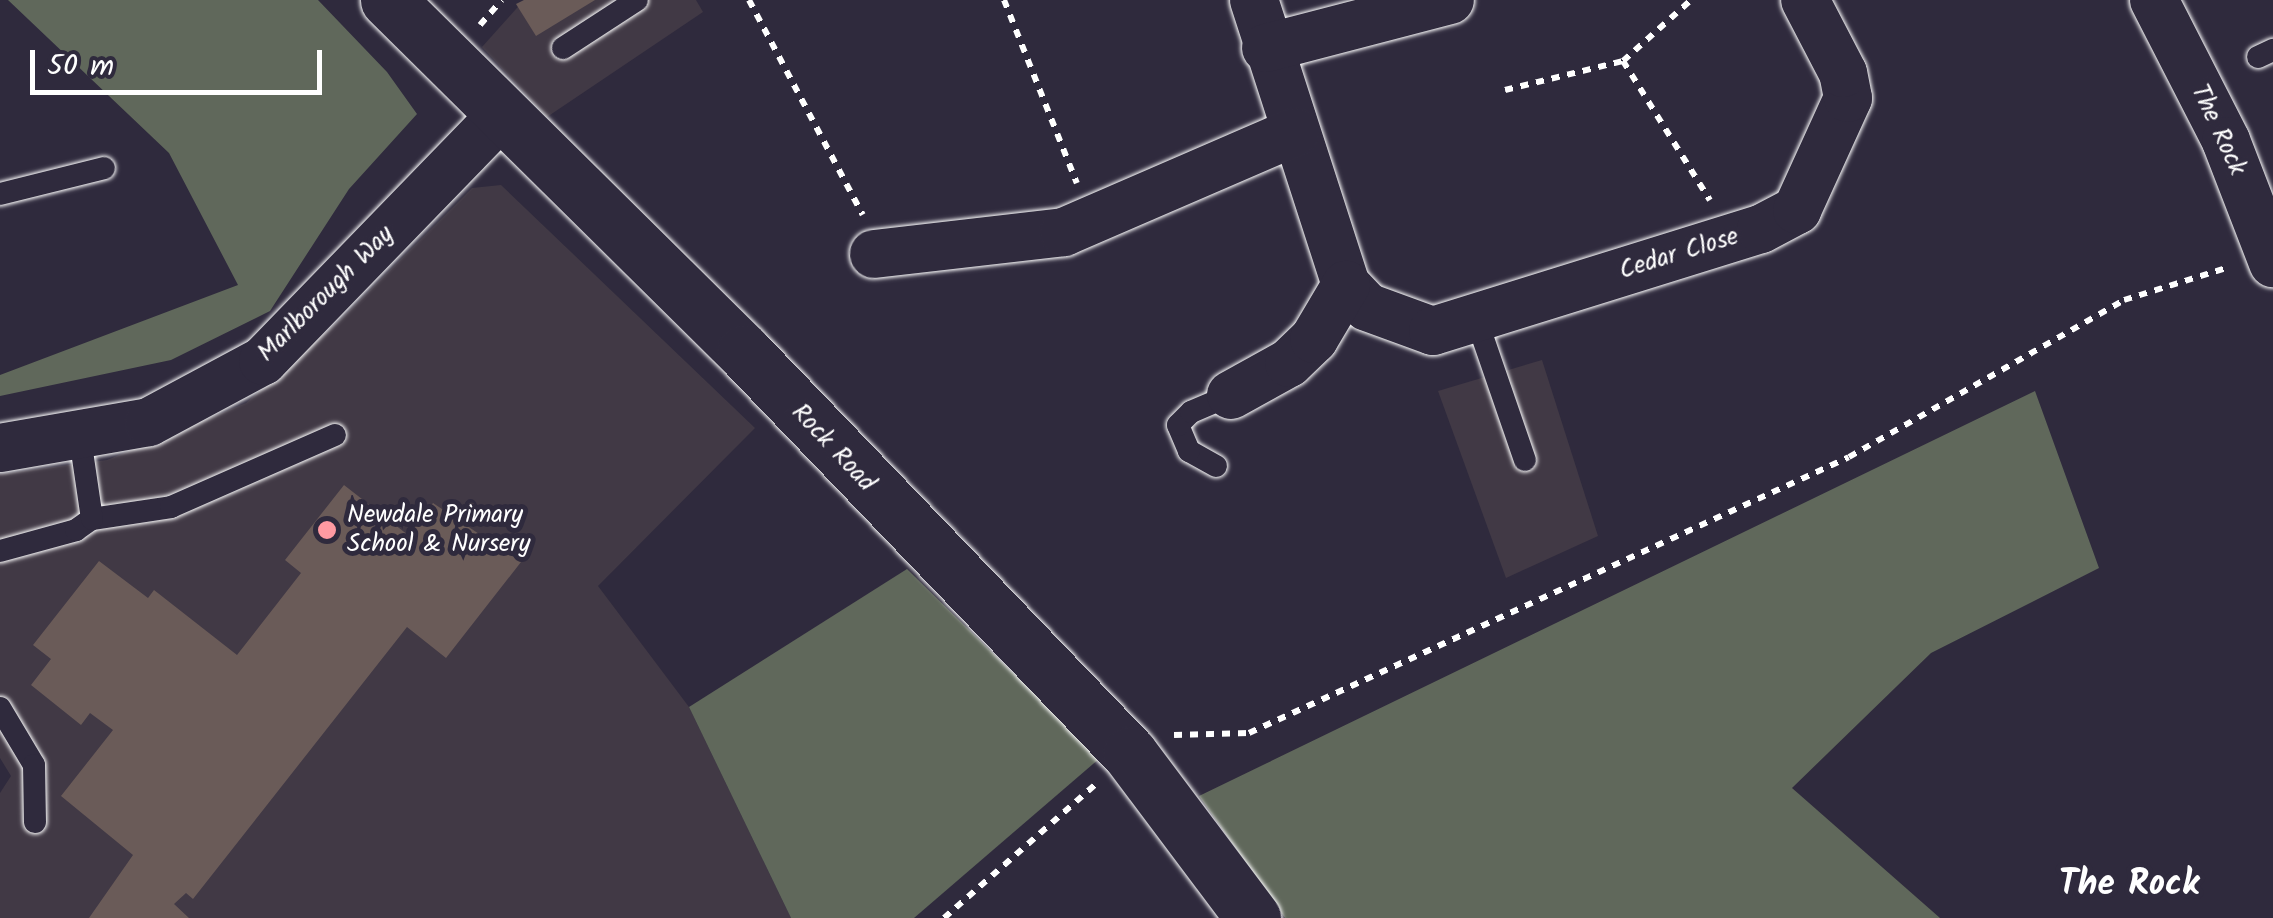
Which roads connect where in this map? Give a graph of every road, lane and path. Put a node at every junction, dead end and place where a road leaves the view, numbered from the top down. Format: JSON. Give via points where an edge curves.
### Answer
{"nodes":[{"id":1,"x":388,"y":0,"type":"edge"},
{"id":2,"x":637,"y":0,"type":"edge"},
{"id":3,"x":749,"y":0,"type":"edge"},
{"id":4,"x":1004,"y":0,"type":"edge"},
{"id":5,"x":1254,"y":0,"type":"edge"},
{"id":6,"x":1450,"y":0,"type":"edge"},
{"id":7,"x":1691,"y":0,"type":"edge"},
{"id":8,"x":1805,"y":0,"type":"edge"},
{"id":9,"x":2154,"y":0,"type":"edge"},
{"id":10,"x":563,"y":48,"type":"dead end"},
{"id":11,"x":1266,"y":48,"type":"junction"},
{"id":12,"x":1624,"y":61,"type":"junction"},
{"id":13,"x":1504,"y":90,"type":"dead end"},
{"id":14,"x":503,"y":113,"type":"junction"},
{"id":15,"x":1295,"y":132,"type":"junction"},
{"id":16,"x":104,"y":168,"type":"dead end"},
{"id":17,"x":0,"y":194,"type":"edge"},
{"id":18,"x":1092,"y":220,"type":"junction"},
{"id":19,"x":1724,"y":240,"type":"junction"},
{"id":20,"x":874,"y":254,"type":"joint"},
{"id":21,"x":2272,"y":262,"type":"edge"},
{"id":22,"x":1346,"y":285,"type":"junction"},
{"id":23,"x":1476,"y":318,"type":"junction"},
{"id":24,"x":1231,"y":395,"type":"joint"},
{"id":25,"x":335,"y":435,"type":"dead end"},
{"id":26,"x":80,"y":438,"type":"junction"},
{"id":27,"x":0,"y":448,"type":"edge"},
{"id":28,"x":1525,"y":460,"type":"dead end"},
{"id":29,"x":1216,"y":466,"type":"dead end"},
{"id":30,"x":92,"y":518,"type":"junction"},
{"id":31,"x":0,"y":551,"type":"edge"},
{"id":32,"x":0,"y":708,"type":"edge"},
{"id":33,"x":1130,"y":754,"type":"junction"},
{"id":34,"x":35,"y":822,"type":"dead end"},
{"id":35,"x":944,"y":918,"type":"edge"},
{"id":36,"x":1253,"y":918,"type":"edge"}],
"edges":[{"from":1,"to":14,"type":"street","name":"Rock Road"},
{"from":2,"to":10,"type":"lane"},
{"from":3,"to":20,"type":"path","via":[[859,200]]},
{"from":4,"to":18,"type":"path"},
{"from":5,"to":11,"type":"street"},
{"from":6,"to":11,"type":"street"},
{"from":7,"to":12,"type":"path"},
{"from":8,"to":19,"type":"street","name":"Cedar Close","via":[[1843,72],[1848,98],[1796,210]]},
{"from":9,"to":21,"type":"street","name":"The Rock","via":[[2226,141]]},
{"from":11,"to":15,"type":"street"},
{"from":12,"to":13,"type":"path"},
{"from":12,"to":19,"type":"path","via":[[1704,184]]},
{"from":14,"to":26,"type":"street","name":"Marlborough Way","via":[[263,362],[149,422]]},
{"from":14,"to":33,"type":"street","name":"Rock Road","via":[[744,352]]},
{"from":15,"to":18,"type":"street"},
{"from":15,"to":22,"type":"street"},
{"from":16,"to":17,"type":"lane"},
{"from":18,"to":20,"type":"street","via":[[1064,232]]},
{"from":19,"to":23,"type":"street","name":"Cedar Close"},
{"from":21,"to":33,"type":"path","via":[[2250,258],[2198,281],[2124,300],[1849,457],[1250,733],[1171,735]]},
{"from":22,"to":23,"type":"street","name":"Cedar Close","via":[[1367,307],[1433,330]]},
{"from":22,"to":24,"type":"street","via":[[1314,339],[1289,363]]},
{"from":23,"to":28,"type":"lane"},
{"from":24,"to":29,"type":"lane","via":[[1178,425],[1188,451]]},
{"from":25,"to":30,"type":"lane","via":[[171,507]]},
{"from":26,"to":27,"type":"street","name":"Marlborough Way"},
{"from":26,"to":30,"type":"lane"},
{"from":30,"to":31,"type":"lane","via":[[76,530]]},
{"from":32,"to":34,"type":"lane","via":[[34,765]]},
{"from":33,"to":35,"type":"path"},
{"from":33,"to":36,"type":"street","name":"Rock Road"}]}
